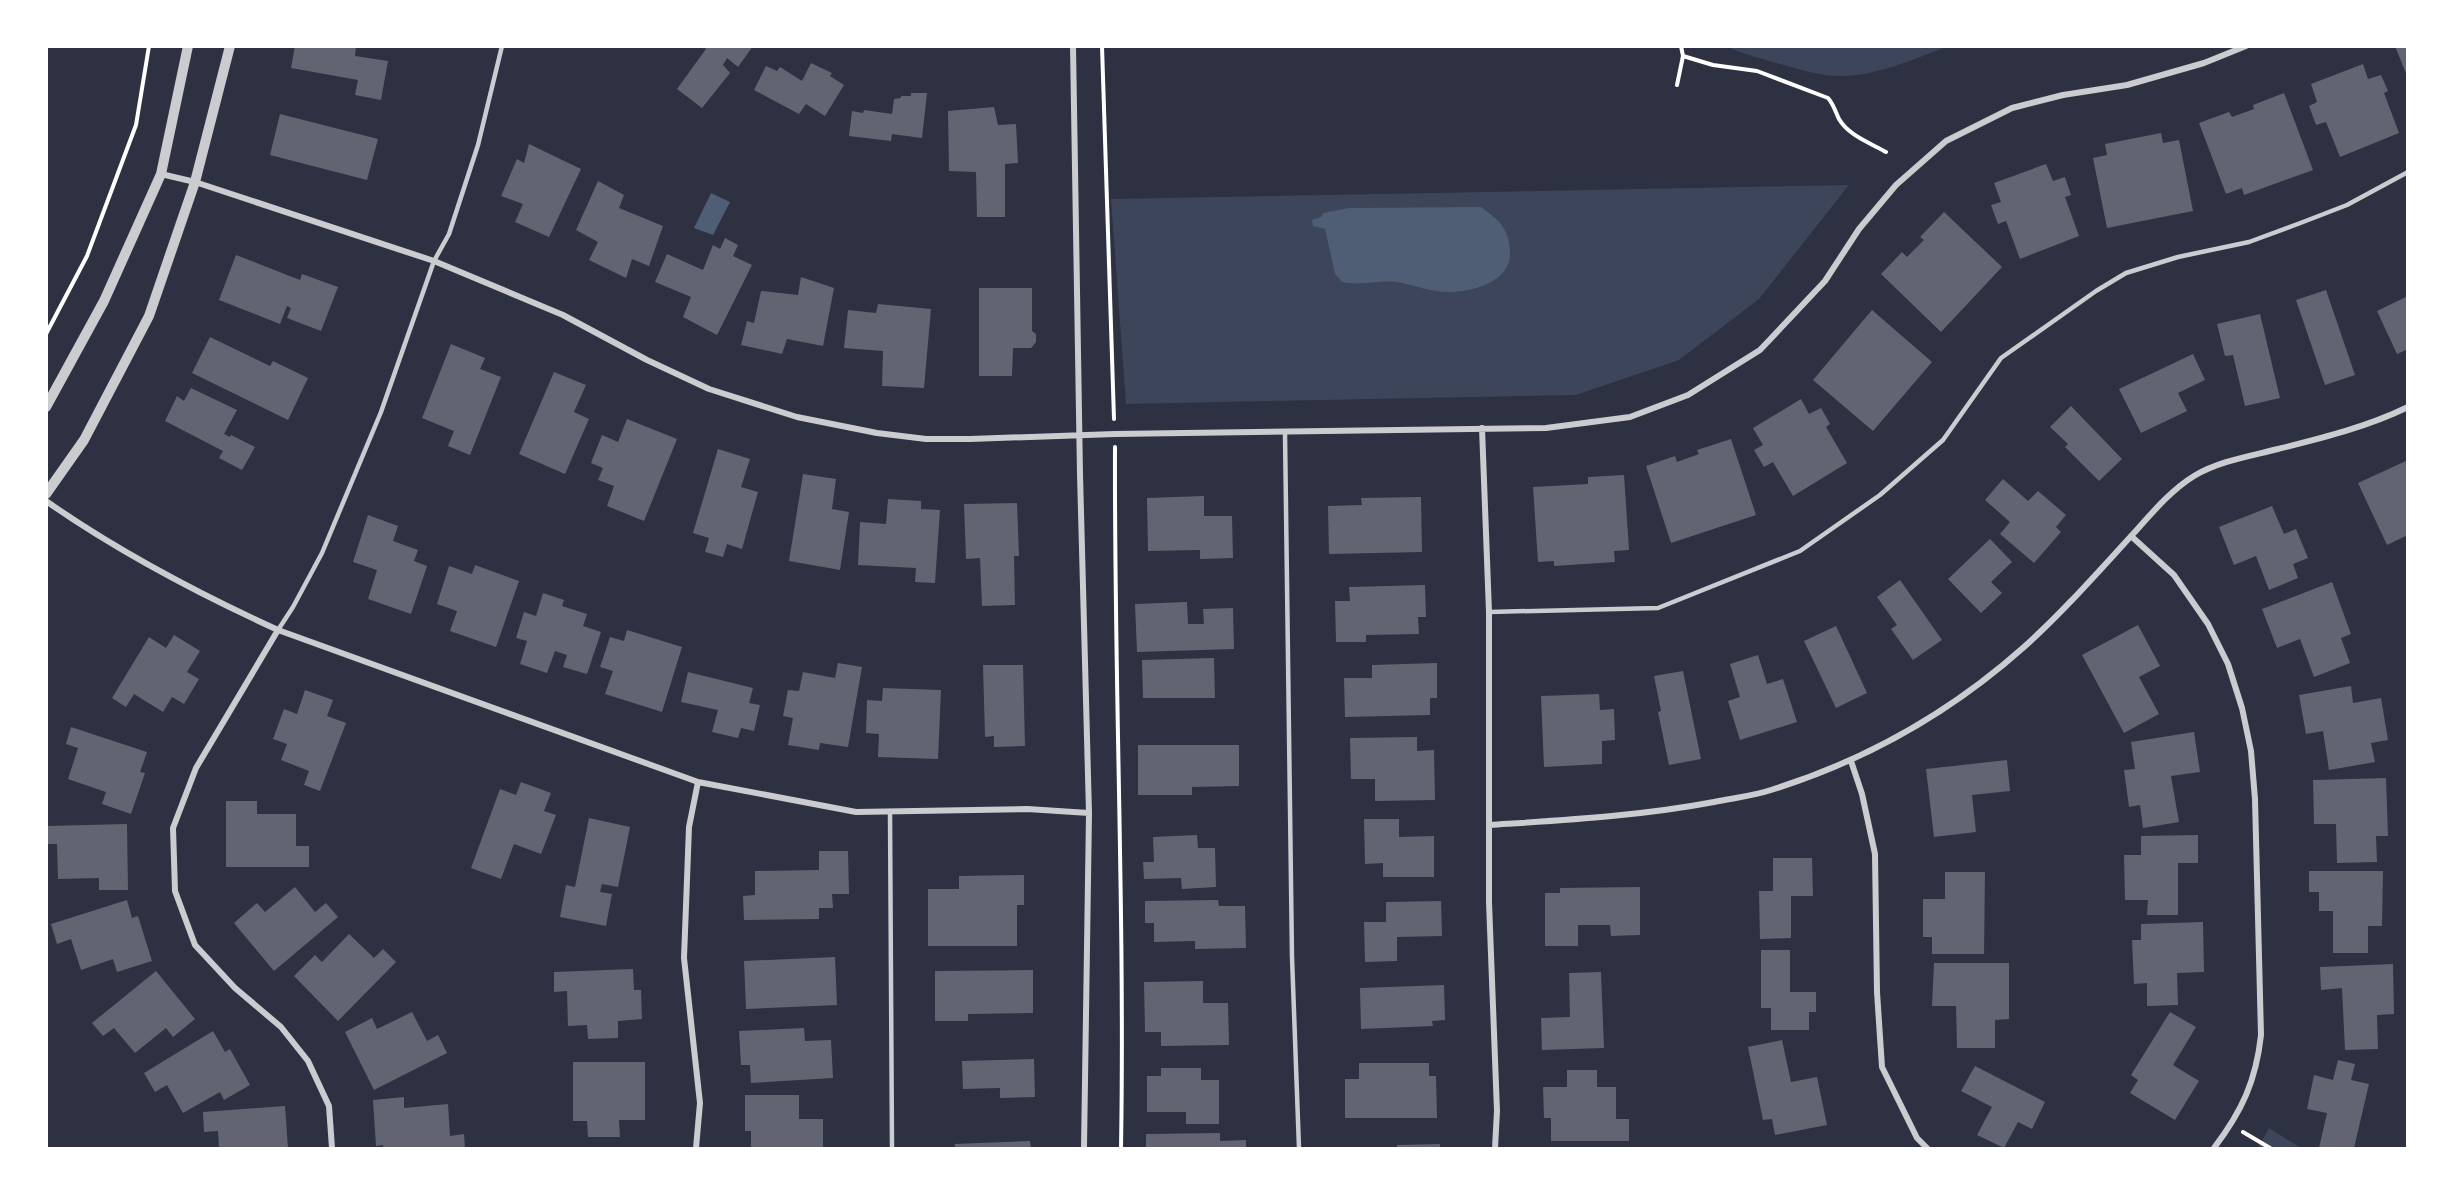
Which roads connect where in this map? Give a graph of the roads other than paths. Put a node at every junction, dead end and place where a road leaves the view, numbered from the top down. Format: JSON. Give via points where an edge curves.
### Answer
{"nodes":[{"id":1,"x":188,"y":46,"type":"edge"},
{"id":2,"x":231,"y":46,"type":"edge"},
{"id":3,"x":502,"y":46,"type":"edge"},
{"id":4,"x":1073,"y":46,"type":"edge"},
{"id":5,"x":2246,"y":46,"type":"edge"},
{"id":6,"x":2408,"y":172,"type":"edge"},
{"id":7,"x":161,"y":174,"type":"junction"},
{"id":8,"x":195,"y":182,"type":"junction"},
{"id":9,"x":434,"y":261,"type":"junction"},
{"id":10,"x":46,"y":407,"type":"edge"},
{"id":11,"x":2408,"y":407,"type":"edge"},
{"id":12,"x":1482,"y":428,"type":"junction"},
{"id":13,"x":1286,"y":433,"type":"junction"},
{"id":14,"x":1079,"y":435,"type":"junction"},
{"id":15,"x":46,"y":494,"type":"edge"},
{"id":16,"x":46,"y":501,"type":"edge"},
{"id":17,"x":2131,"y":536,"type":"junction"},
{"id":18,"x":1489,"y":612,"type":"junction"},
{"id":19,"x":278,"y":630,"type":"junction"},
{"id":20,"x":1851,"y":761,"type":"junction"},
{"id":21,"x":698,"y":782,"type":"junction"},
{"id":22,"x":890,"y":811,"type":"junction"},
{"id":23,"x":1089,"y":813,"type":"junction"},
{"id":24,"x":1490,"y":825,"type":"junction"},
{"id":25,"x":332,"y":1149,"type":"edge"},
{"id":26,"x":696,"y":1149,"type":"edge"},
{"id":27,"x":892,"y":1149,"type":"edge"},
{"id":28,"x":1084,"y":1149,"type":"edge"},
{"id":29,"x":1299,"y":1149,"type":"edge"},
{"id":30,"x":1495,"y":1149,"type":"edge"},
{"id":31,"x":1927,"y":1149,"type":"edge"},
{"id":32,"x":2214,"y":1149,"type":"edge"}],
"edges":[{"from":1,"to":7,"type":"street"},
{"from":2,"to":8,"type":"street"},
{"from":3,"to":9,"type":"lane","via":[[478,145],[449,234]]},
{"from":4,"to":14,"type":"street"},
{"from":5,"to":12,"type":"street","via":[[2204,63],[2127,85],[2012,108],[1946,141],[1896,185],[1825,281],[1760,350],[1689,395],[1630,417],[1546,428]]},
{"from":6,"to":18,"type":"lane","via":[[2347,205],[2303,222],[2249,242],[2126,273],[2096,291],[2001,358],[1942,440],[1880,495],[1800,551],[1658,608]]},
{"from":7,"to":8,"type":"street"},
{"from":7,"to":10,"type":"street","via":[[104,301]]},
{"from":8,"to":9,"type":"street"},
{"from":8,"to":15,"type":"street","via":[[149,316],[84,440]]},
{"from":9,"to":14,"type":"street","via":[[563,315],[709,389],[797,417],[926,439]]},
{"from":9,"to":19,"type":"lane","via":[[381,412],[322,553]]},
{"from":11,"to":17,"type":"street","via":[[2193,476]]},
{"from":12,"to":13,"type":"street"},
{"from":12,"to":18,"type":"street"},
{"from":13,"to":14,"type":"street"},
{"from":13,"to":29,"type":"lane","via":[[1292,934]]},
{"from":14,"to":23,"type":"street"},
{"from":16,"to":19,"type":"street","via":[[101,539]]},
{"from":17,"to":20,"type":"street","via":[[2024,647],[1971,689]]},
{"from":17,"to":32,"type":"street","via":[[2174,575],[2208,624],[2232,675],[2251,752],[2261,1035],[2258,1066],[2231,1126]]},
{"from":18,"to":24,"type":"street"},
{"from":19,"to":21,"type":"street"},
{"from":19,"to":25,"type":"street","via":[[196,768],[173,828],[174,891],[195,945],[235,988],[281,1027],[308,1061],[329,1106]]},
{"from":20,"to":24,"type":"street","via":[[1768,791],[1694,806]]},
{"from":20,"to":31,"type":"street","via":[[1875,854],[1882,1067],[1917,1138]]},
{"from":21,"to":22,"type":"street","via":[[856,812]]},
{"from":21,"to":26,"type":"street","via":[[689,827],[684,958],[700,1103]]},
{"from":22,"to":23,"type":"street","via":[[1027,809]]},
{"from":22,"to":27,"type":"lane"},
{"from":23,"to":28,"type":"street"},
{"from":24,"to":30,"type":"street"}]}
